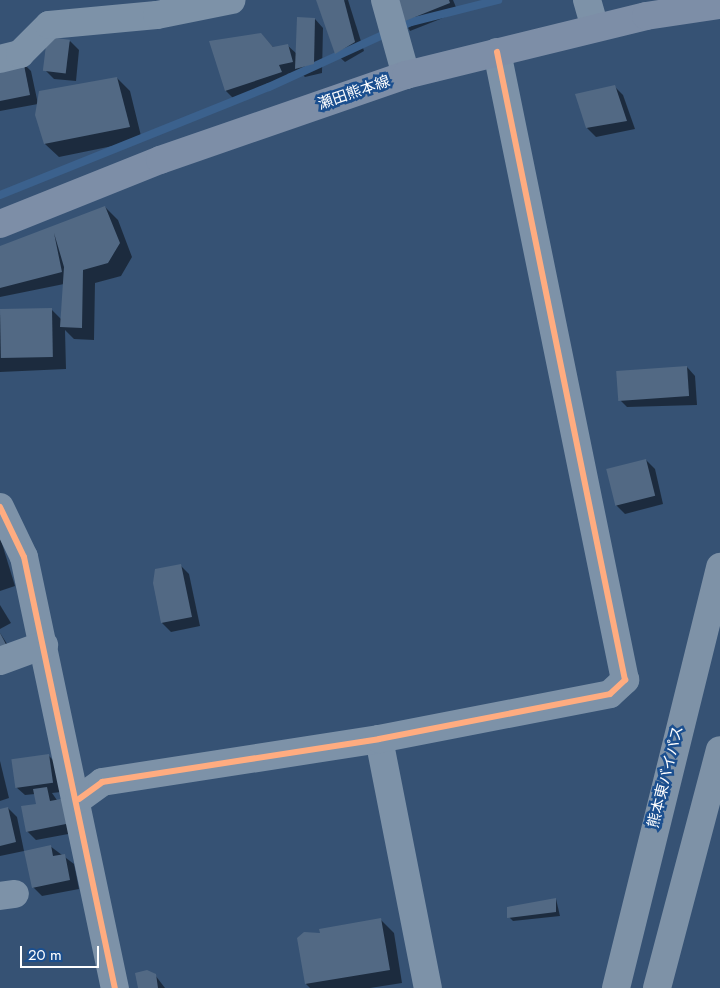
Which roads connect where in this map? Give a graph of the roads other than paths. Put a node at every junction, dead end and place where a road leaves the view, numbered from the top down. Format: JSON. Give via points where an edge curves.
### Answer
{"nodes":[{"id":1,"x":232,"y":0,"type":"edge"},
{"id":2,"x":385,"y":0,"type":"edge"},
{"id":3,"x":587,"y":0,"type":"edge"},
{"id":4,"x":720,"y":5,"type":"edge"},
{"id":5,"x":595,"y":28,"type":"junction"},
{"id":6,"x":497,"y":52,"type":"junction"},
{"id":7,"x":0,"y":58,"type":"edge"},
{"id":8,"x":406,"y":75,"type":"junction"},
{"id":9,"x":0,"y":224,"type":"edge"},
{"id":10,"x":0,"y":507,"type":"edge"},
{"id":11,"x":720,"y":567,"type":"edge"},
{"id":12,"x":44,"y":645,"type":"junction"},
{"id":13,"x":0,"y":661,"type":"edge"},
{"id":14,"x":379,"y":739,"type":"junction"},
{"id":15,"x":720,"y":750,"type":"edge"},
{"id":16,"x":79,"y":798,"type":"junction"},
{"id":17,"x":115,"y":988,"type":"edge"},
{"id":18,"x":428,"y":988,"type":"edge"},
{"id":19,"x":616,"y":988,"type":"edge"},
{"id":20,"x":658,"y":988,"type":"edge"}],
"edges":[{"from":1,"to":7,"type":"street","via":[[157,15],[48,25],[20,54]]},
{"from":2,"to":8,"type":"street"},
{"from":3,"to":5,"type":"street"},
{"from":4,"to":5,"type":"main road","name":"瀬田熊本線"},
{"from":5,"to":6,"type":"main road","name":"瀬田熊本線"},
{"from":6,"to":8,"type":"main road","name":"瀬田熊本線"},
{"from":6,"to":14,"type":"street","via":[[625,680],[610,694]]},
{"from":8,"to":9,"type":"main road","name":"瀬田熊本線","via":[[160,160]]},
{"from":10,"to":12,"type":"street","via":[[24,557]]},
{"from":11,"to":19,"type":"highway","name":"熊本東バイパス"},
{"from":12,"to":13,"type":"street"},
{"from":12,"to":16,"type":"street"},
{"from":14,"to":16,"type":"street","via":[[102,782]]},
{"from":14,"to":18,"type":"street"},
{"from":15,"to":20,"type":"highway"},
{"from":16,"to":17,"type":"street"}]}
